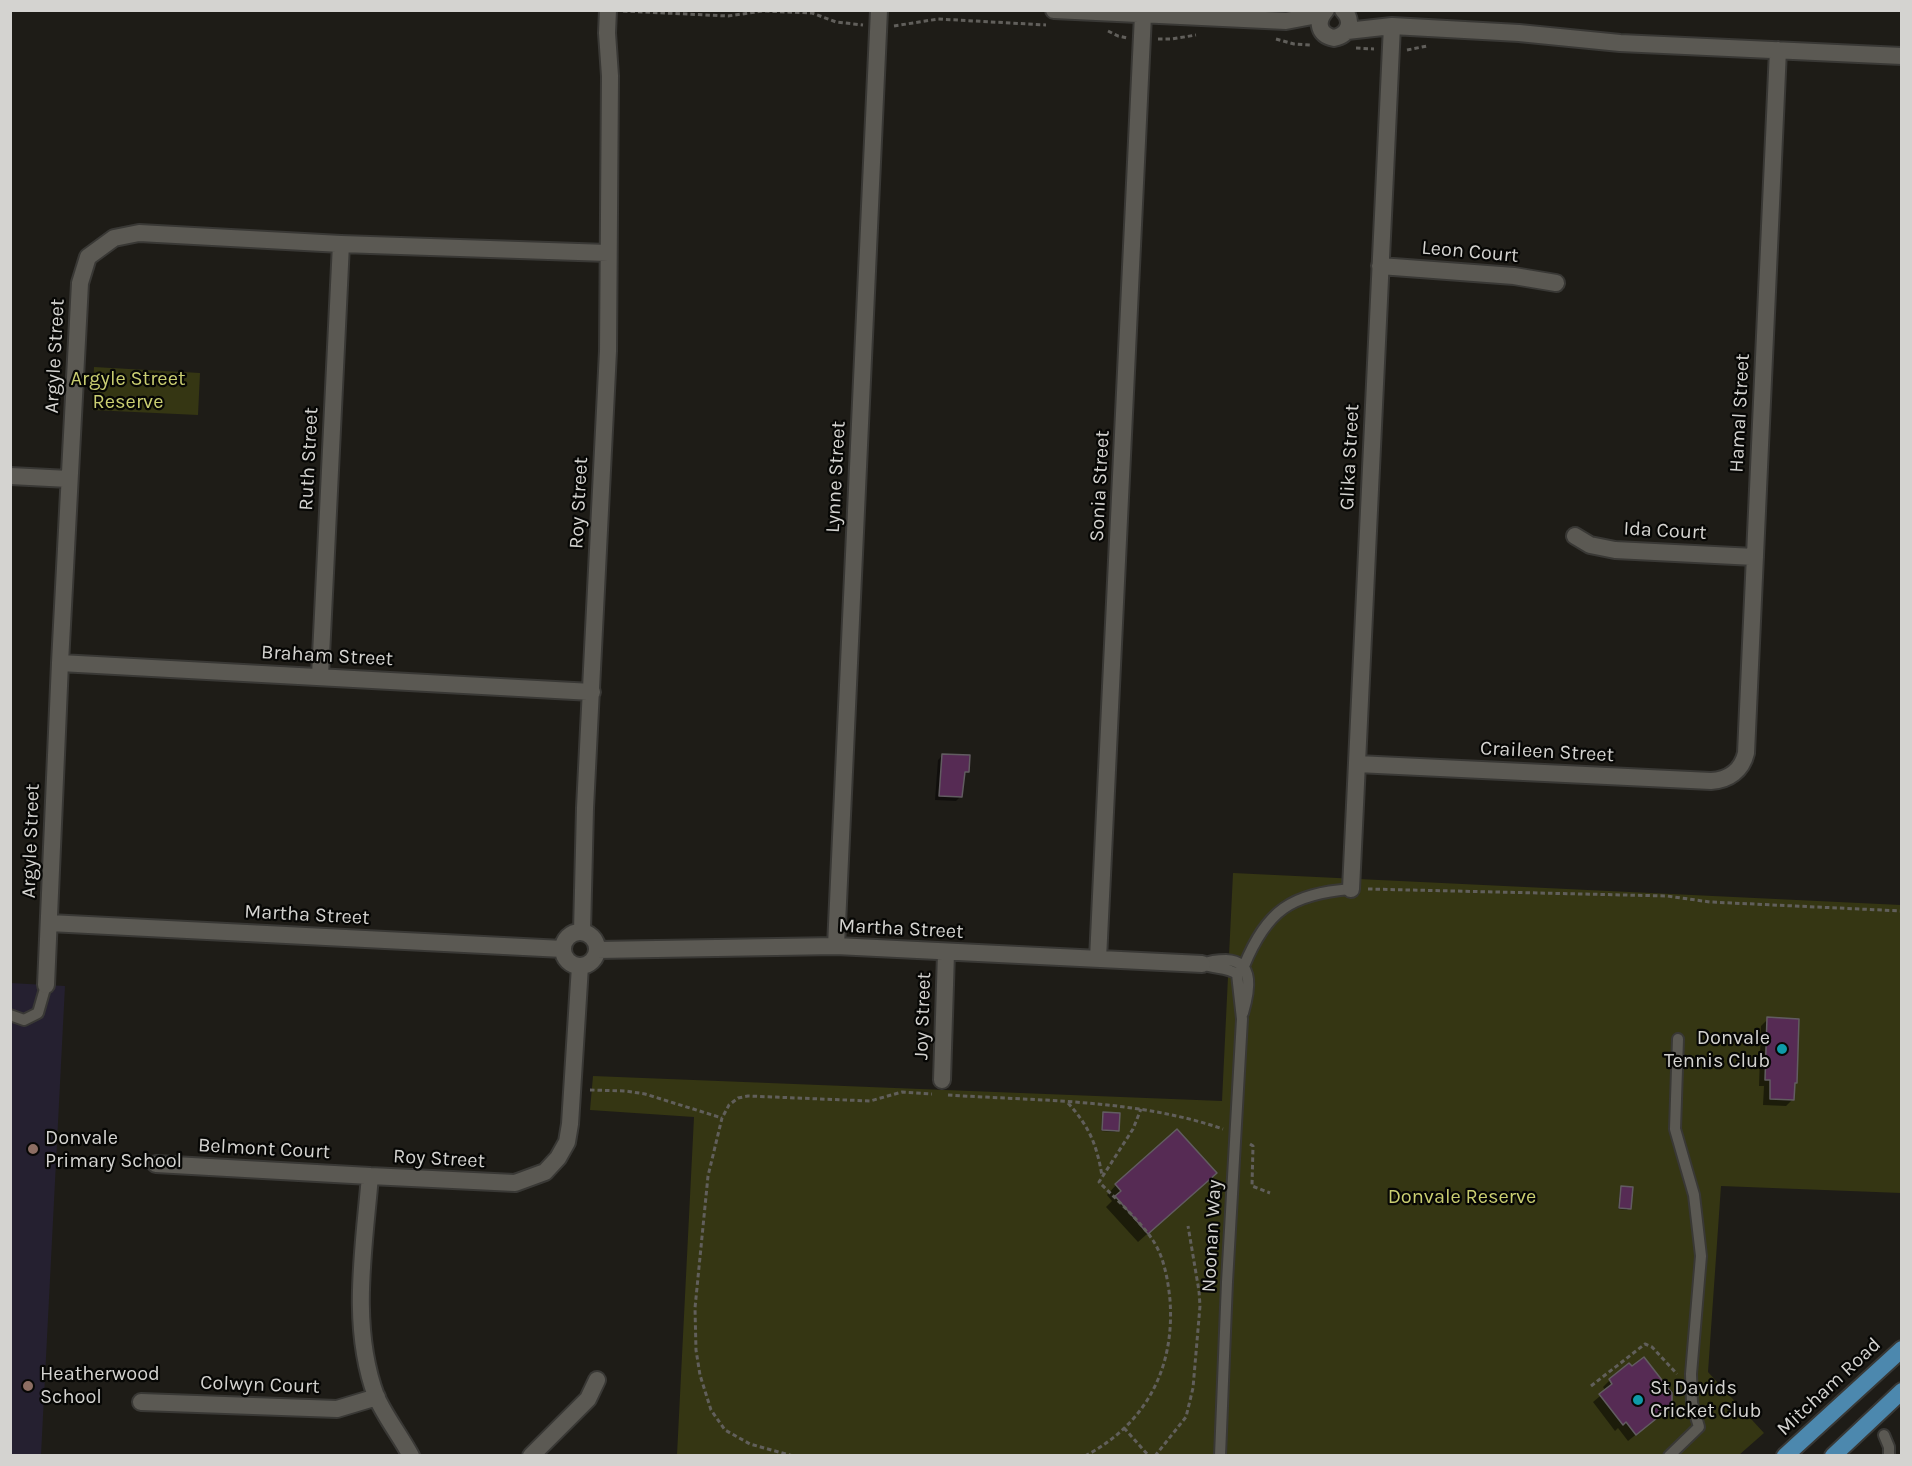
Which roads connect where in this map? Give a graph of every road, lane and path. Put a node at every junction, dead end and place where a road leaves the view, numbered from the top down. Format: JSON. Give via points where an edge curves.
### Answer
{"nodes":[{"id":1,"x":616,"y":11,"type":"edge"},
{"id":2,"x":1324,"y":12,"type":"edge"},
{"id":3,"x":1143,"y":15,"type":"junction"},
{"id":4,"x":1230,"y":15,"type":"edge"},
{"id":5,"x":879,"y":18,"type":"edge"},
{"id":6,"x":1054,"y":18,"type":"edge"},
{"id":7,"x":1346,"y":19,"type":"edge"},
{"id":8,"x":1286,"y":21,"type":"junction"},
{"id":9,"x":1392,"y":26,"type":"junction"},
{"id":10,"x":1102,"y":27,"type":"dead end"},
{"id":11,"x":1197,"y":35,"type":"dead end"},
{"id":12,"x":1270,"y":36,"type":"dead end"},
{"id":13,"x":1142,"y":38,"type":"junction"},
{"id":14,"x":1319,"y":38,"type":"junction"},
{"id":15,"x":1434,"y":45,"type":"dead end"},
{"id":16,"x":1350,"y":48,"type":"dead end"},
{"id":17,"x":1391,"y":50,"type":"junction"},
{"id":18,"x":1778,"y":50,"type":"junction"},
{"id":19,"x":1902,"y":56,"type":"edge"},
{"id":20,"x":341,"y":244,"type":"junction"},
{"id":21,"x":608,"y":253,"type":"junction"},
{"id":22,"x":1380,"y":266,"type":"junction"},
{"id":23,"x":1556,"y":283,"type":"dead end"},
{"id":24,"x":10,"y":476,"type":"edge"},
{"id":25,"x":69,"y":479,"type":"junction"},
{"id":26,"x":1575,"y":536,"type":"dead end"},
{"id":27,"x":1755,"y":557,"type":"junction"},
{"id":28,"x":60,"y":663,"type":"junction"},
{"id":29,"x":320,"y":676,"type":"junction"},
{"id":30,"x":592,"y":692,"type":"junction"},
{"id":31,"x":1357,"y":764,"type":"junction"},
{"id":32,"x":1733,"y":774,"type":"joint"},
{"id":33,"x":1351,"y":889,"type":"junction"},
{"id":34,"x":1902,"y":911,"type":"edge"},
{"id":35,"x":49,"y":923,"type":"junction"},
{"id":36,"x":582,"y":932,"type":"junction"},
{"id":37,"x":836,"y":946,"type":"junction"},
{"id":38,"x":563,"y":949,"type":"junction"},
{"id":39,"x":597,"y":950,"type":"junction"},
{"id":40,"x":946,"y":953,"type":"junction"},
{"id":41,"x":1098,"y":959,"type":"junction"},
{"id":42,"x":1203,"y":964,"type":"joint"},
{"id":43,"x":580,"y":966,"type":"junction"},
{"id":44,"x":1237,"y":966,"type":"junction"},
{"id":45,"x":46,"y":985,"type":"joint"},
{"id":46,"x":10,"y":1015,"type":"edge"},
{"id":47,"x":1678,"y":1039,"type":"dead end"},
{"id":48,"x":572,"y":1089,"type":"junction"},
{"id":49,"x":940,"y":1090,"type":"junction"},
{"id":50,"x":1068,"y":1103,"type":"junction"},
{"id":51,"x":1141,"y":1109,"type":"junction"},
{"id":52,"x":722,"y":1118,"type":"junction"},
{"id":53,"x":1225,"y":1118,"type":"dead end"},
{"id":54,"x":1236,"y":1134,"type":"junction"},
{"id":55,"x":156,"y":1164,"type":"dead end"},
{"id":56,"x":369,"y":1176,"type":"junction"},
{"id":57,"x":1102,"y":1176,"type":"junction"},
{"id":58,"x":1270,"y":1193,"type":"dead end"},
{"id":59,"x":1188,"y":1226,"type":"dead end"},
{"id":60,"x":1902,"y":1349,"type":"edge"},
{"id":61,"x":1691,"y":1374,"type":"junction"},
{"id":62,"x":597,"y":1380,"type":"dead end"},
{"id":63,"x":1591,"y":1386,"type":"dead end"},
{"id":64,"x":1902,"y":1391,"type":"edge"},
{"id":65,"x":377,"y":1397,"type":"junction"},
{"id":66,"x":141,"y":1402,"type":"dead end"},
{"id":67,"x":1124,"y":1428,"type":"junction"},
{"id":68,"x":1884,"y":1435,"type":"dead end"},
{"id":69,"x":411,"y":1455,"type":"edge"},
{"id":70,"x":531,"y":1455,"type":"edge"},
{"id":71,"x":793,"y":1455,"type":"edge"},
{"id":72,"x":1085,"y":1455,"type":"edge"},
{"id":73,"x":1148,"y":1455,"type":"edge"},
{"id":74,"x":1155,"y":1455,"type":"edge"},
{"id":75,"x":1220,"y":1455,"type":"edge"},
{"id":76,"x":1669,"y":1455,"type":"edge"},
{"id":77,"x":1785,"y":1455,"type":"edge"},
{"id":78,"x":1833,"y":1455,"type":"edge"},
{"id":79,"x":1889,"y":1455,"type":"edge"}],
"edges":[{"from":1,"to":5,"type":"path","via":[[728,16],[763,11],[812,14],[845,24]]},
{"from":1,"to":21,"type":"street","name":"Roy Street","via":[[607,33]]},
{"from":2,"to":8,"type":"street"},
{"from":2,"to":14,"type":"street","via":[[1319,22]]},
{"from":3,"to":4,"type":"street"},
{"from":3,"to":6,"type":"street"},
{"from":3,"to":13,"type":"street","name":"Sonia Street"},
{"from":4,"to":8,"type":"street"},
{"from":5,"to":6,"type":"path","via":[[903,26],[938,20]]},
{"from":5,"to":37,"type":"street","name":"Lynne Street"},
{"from":7,"to":9,"type":"street"},
{"from":7,"to":14,"type":"street","via":[[1342,36]]},
{"from":8,"to":14,"type":"street"},
{"from":9,"to":17,"type":"street","name":"Glika Street"},
{"from":9,"to":18,"type":"street"},
{"from":10,"to":13,"type":"path","via":[[1118,36]]},
{"from":11,"to":13,"type":"path"},
{"from":12,"to":14,"type":"path","via":[[1294,44]]},
{"from":13,"to":41,"type":"street","name":"Sonia Street"},
{"from":15,"to":17,"type":"path"},
{"from":16,"to":17,"type":"path"},
{"from":17,"to":22,"type":"street","name":"Glika Street"},
{"from":18,"to":19,"type":"street"},
{"from":18,"to":27,"type":"street","name":"Hamal Street"},
{"from":20,"to":21,"type":"street","name":"Argyle Street"},
{"from":20,"to":25,"type":"street","name":"Argyle Street","via":[[140,233],[114,238],[88,257],[80,283]]},
{"from":20,"to":29,"type":"street","name":"Ruth Street"},
{"from":21,"to":30,"type":"street","name":"Roy Street","via":[[608,351]]},
{"from":22,"to":23,"type":"street","name":"Leon Court"},
{"from":22,"to":31,"type":"street","name":"Glika Street"},
{"from":24,"to":25,"type":"street"},
{"from":25,"to":28,"type":"street","name":"Argyle Street"},
{"from":26,"to":27,"type":"street","name":"Ida Court","via":[[1590,545],[1615,550]]},
{"from":27,"to":32,"type":"street","name":"Hamal Street","via":[[1746,753]]},
{"from":28,"to":29,"type":"street","name":"Braham Street"},
{"from":28,"to":35,"type":"street","name":"Argyle Street"},
{"from":29,"to":30,"type":"street","name":"Braham Street"},
{"from":30,"to":36,"type":"street","name":"Roy Street"},
{"from":31,"to":32,"type":"street","name":"Craileen Street","via":[[1711,781]]},
{"from":31,"to":33,"type":"street","name":"Glika Street"},
{"from":33,"to":34,"type":"path","via":[[1668,896],[1710,902]]},
{"from":33,"to":44,"type":"lane","via":[[1316,893],[1279,911]]},
{"from":35,"to":38,"type":"street","name":"Martha Street"},
{"from":35,"to":45,"type":"street","name":"Argyle Street"},
{"from":36,"to":38,"type":"street","via":[[569,936]]},
{"from":36,"to":39,"type":"street","via":[[593,938]]},
{"from":37,"to":39,"type":"street","name":"Martha Street"},
{"from":37,"to":40,"type":"street","name":"Martha Street"},
{"from":38,"to":43,"type":"street","via":[[569,961]]},
{"from":39,"to":43,"type":"street","via":[[592,961]]},
{"from":40,"to":41,"type":"street","name":"Martha Street"},
{"from":40,"to":49,"type":"street","name":"Joy Street"},
{"from":41,"to":42,"type":"street","name":"Martha Street"},
{"from":42,"to":44,"type":"lane","name":"Martha Street"},
{"from":43,"to":48,"type":"street","name":"Roy Street"},
{"from":44,"to":54,"type":"lane","name":"Noonan Way","via":[[1247,974],[1248,986],[1242,1019]]},
{"from":45,"to":46,"type":"lane","via":[[38,1013],[24,1020]]},
{"from":47,"to":61,"type":"lane","via":[[1675,1129],[1694,1195],[1701,1256]]},
{"from":48,"to":52,"type":"path","via":[[645,1094]]},
{"from":48,"to":56,"type":"street","name":"Roy Street","via":[[567,1142],[545,1172],[515,1183]]},
{"from":49,"to":50,"type":"path"},
{"from":49,"to":52,"type":"path","via":[[902,1092],[870,1101],[748,1096],[729,1105]]},
{"from":50,"to":51,"type":"path"},
{"from":50,"to":57,"type":"path","via":[[1092,1137]]},
{"from":51,"to":53,"type":"path","via":[[1194,1119],[1224,1130]]},
{"from":51,"to":57,"type":"path","via":[[1133,1129]]},
{"from":52,"to":71,"type":"path","via":[[708,1176],[695,1308],[700,1375],[711,1410],[725,1430],[750,1444]]},
{"from":54,"to":58,"type":"path","via":[[1253,1146],[1252,1186]]},
{"from":54,"to":75,"type":"lane","name":"Noonan Way"},
{"from":55,"to":56,"type":"street","name":"Belmont Court"},
{"from":56,"to":65,"type":"street","name":"Roy Street","via":[[361,1312],[364,1349]]},
{"from":57,"to":67,"type":"path","via":[[1099,1182],[1152,1239],[1169,1286],[1170,1341],[1166,1361],[1147,1400]]},
{"from":59,"to":74,"type":"path","via":[[1200,1306],[1193,1388],[1186,1417]]},
{"from":60,"to":77,"type":"main road","name":"Mitcham Road"},
{"from":61,"to":63,"type":"path","via":[[1675,1373],[1653,1347],[1645,1344]]},
{"from":61,"to":76,"type":"lane","via":[[1692,1403],[1699,1427]]},
{"from":62,"to":70,"type":"street","via":[[588,1399]]},
{"from":64,"to":78,"type":"main road"},
{"from":65,"to":66,"type":"street","name":"Colwyn Court","via":[[337,1409]]},
{"from":65,"to":69,"type":"street","name":"Roy Street"},
{"from":67,"to":72,"type":"path"},
{"from":67,"to":73,"type":"path"},
{"from":68,"to":79,"type":"lane"}]}
